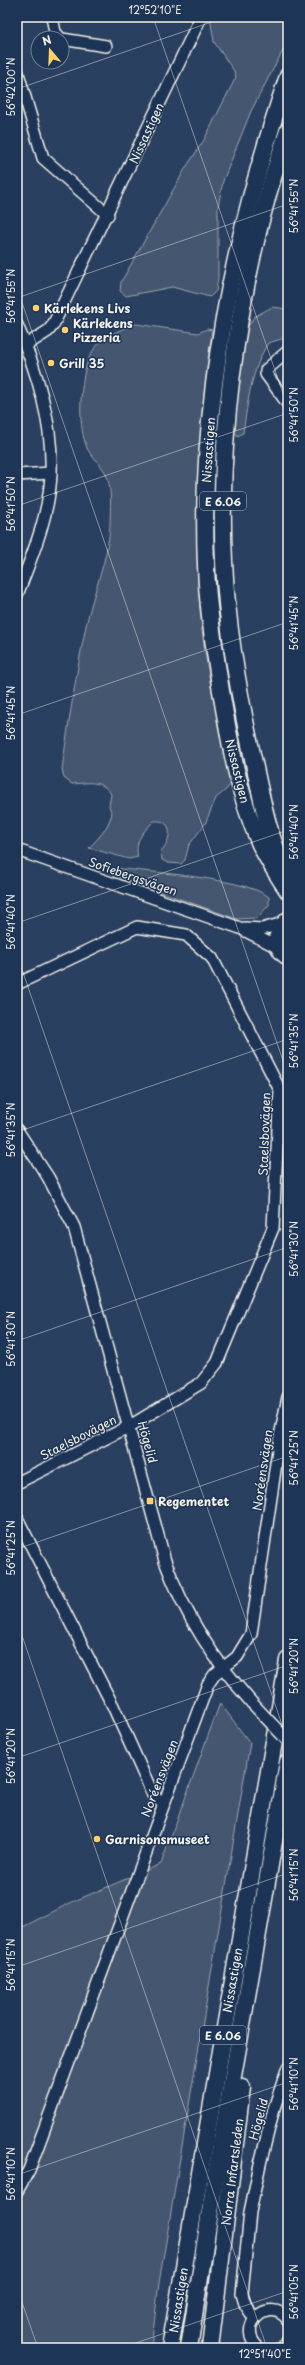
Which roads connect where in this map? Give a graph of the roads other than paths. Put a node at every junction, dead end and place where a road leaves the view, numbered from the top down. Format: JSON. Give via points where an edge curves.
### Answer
{"nodes":[{"id":1,"x":52,"y":17,"type":"edge"},
{"id":2,"x":201,"y":17,"type":"edge"},
{"id":3,"x":55,"y":30,"type":"edge"},
{"id":4,"x":70,"y":40,"type":"edge"},
{"id":5,"x":106,"y":46,"type":"dead end"},
{"id":6,"x":17,"y":70,"type":"edge"},
{"id":7,"x":288,"y":76,"type":"edge"},
{"id":8,"x":288,"y":131,"type":"edge"},
{"id":9,"x":108,"y":215,"type":"junction"},
{"id":10,"x":17,"y":326,"type":"edge"},
{"id":11,"x":26,"y":345,"type":"junction"},
{"id":12,"x":288,"y":351,"type":"edge"},
{"id":13,"x":288,"y":404,"type":"edge"},
{"id":14,"x":52,"y":473,"type":"junction"},
{"id":15,"x":17,"y":475,"type":"edge"},
{"id":16,"x":17,"y":595,"type":"edge"},
{"id":17,"x":17,"y":850,"type":"edge"},
{"id":18,"x":288,"y":875,"type":"edge"},
{"id":19,"x":288,"y":891,"type":"edge"},
{"id":20,"x":287,"y":921,"type":"edge"},
{"id":21,"x":240,"y":928,"type":"junction"},
{"id":22,"x":283,"y":953,"type":"edge"},
{"id":23,"x":288,"y":968,"type":"edge"},
{"id":24,"x":17,"y":984,"type":"edge"},
{"id":25,"x":17,"y":1130,"type":"edge"},
{"id":26,"x":288,"y":1397,"type":"edge"},
{"id":27,"x":130,"y":1426,"type":"junction"},
{"id":28,"x":17,"y":1483,"type":"edge"},
{"id":29,"x":17,"y":1518,"type":"edge"},
{"id":30,"x":288,"y":1660,"type":"edge"},
{"id":31,"x":223,"y":1670,"type":"junction"},
{"id":32,"x":288,"y":1741,"type":"edge"},
{"id":33,"x":288,"y":1762,"type":"edge"},
{"id":34,"x":163,"y":1803,"type":"junction"},
{"id":35,"x":248,"y":1996,"type":"junction"},
{"id":36,"x":288,"y":2067,"type":"edge"},
{"id":37,"x":17,"y":2191,"type":"edge"},
{"id":38,"x":287,"y":2314,"type":"edge"},
{"id":39,"x":254,"y":2318,"type":"junction"},
{"id":40,"x":288,"y":2341,"type":"edge"},
{"id":41,"x":170,"y":2348,"type":"edge"},
{"id":42,"x":190,"y":2348,"type":"edge"},
{"id":43,"x":210,"y":2348,"type":"edge"},
{"id":44,"x":259,"y":2348,"type":"edge"},
{"id":45,"x":281,"y":2348,"type":"edge"}],
"edges":[{"from":1,"to":3,"type":"street"},
{"from":2,"to":9,"type":"street","name":"Nissastigen"},
{"from":4,"to":5,"type":"street"},
{"from":6,"to":9,"type":"street","via":[[43,158]]},
{"from":7,"to":19,"type":"highway","name":"Nissastigen","number":"E 6.06","via":[[263,151],[228,292],[210,415],[205,494],[206,565],[213,641],[227,726],[255,830],[269,861]]},
{"from":8,"to":18,"type":"highway","name":"Nissastigen","number":"E 6.06","via":[[258,237],[247,292],[228,415],[223,494],[224,563],[231,638],[244,714],[271,832]]},
{"from":9,"to":11,"type":"street","name":"Nissastigen","via":[[53,325],[42,336]]},
{"from":10,"to":11,"type":"street"},
{"from":11,"to":14,"type":"street","via":[[44,407]]},
{"from":12,"to":13,"type":"street","via":[[266,370],[266,374]]},
{"from":14,"to":15,"type":"street"},
{"from":14,"to":16,"type":"street","via":[[38,538]]},
{"from":17,"to":21,"type":"street","name":"Sofiebergsvägen"},
{"from":20,"to":21,"type":"street","name":"Sofiebergsvägen","via":[[262,929]]},
{"from":20,"to":22,"type":"highway","via":[[277,935]]},
{"from":21,"to":22,"type":"street","name":"Sofiebergsvägen"},
{"from":22,"to":23,"type":"highway"},
{"from":24,"to":27,"type":"street","name":"Staelsbovägen","via":[[137,927],[186,935],[212,958],[280,1090],[273,1228],[217,1363],[201,1383]]},
{"from":25,"to":27,"type":"street","name":"Högelid","via":[[48,1177],[74,1227]]},
{"from":26,"to":31,"type":"street","name":"Noréensvägen","via":[[280,1436],[254,1622],[245,1647]]},
{"from":27,"to":28,"type":"street","name":"Staelsbovägen"},
{"from":27,"to":31,"type":"street","name":"Högelid","via":[[165,1561],[177,1594],[195,1629]]},
{"from":29,"to":34,"type":"street","via":[[102,1686],[154,1797]]},
{"from":30,"to":41,"type":"highway","name":"Nissastigen","number":"E 6.06"},
{"from":31,"to":32,"type":"street","name":"Högelid","bridge":true},
{"from":31,"to":34,"type":"street","name":"Noréensvägen","via":[[208,1684]]},
{"from":33,"to":35,"type":"highway","name":"Nissastigen","number":"E 6.06"},
{"from":34,"to":37,"type":"street","name":"Noréensvägen","via":[[58,2093],[29,2170]]},
{"from":35,"to":42,"type":"highway","number":"E 6.06","via":[[216,2173]]},
{"from":35,"to":43,"type":"highway","name":"Norra Infartsleden","number":"E 6.06","via":[[244,2070]]},
{"from":36,"to":39,"type":"street","name":"Högelid","via":[[274,2108],[250,2212],[242,2294]]},
{"from":38,"to":39,"type":"street","via":[[271,2310],[262,2312]]},
{"from":39,"to":44,"type":"street","via":[[250,2327],[251,2336]]},
{"from":40,"to":45,"type":"street"}]}
